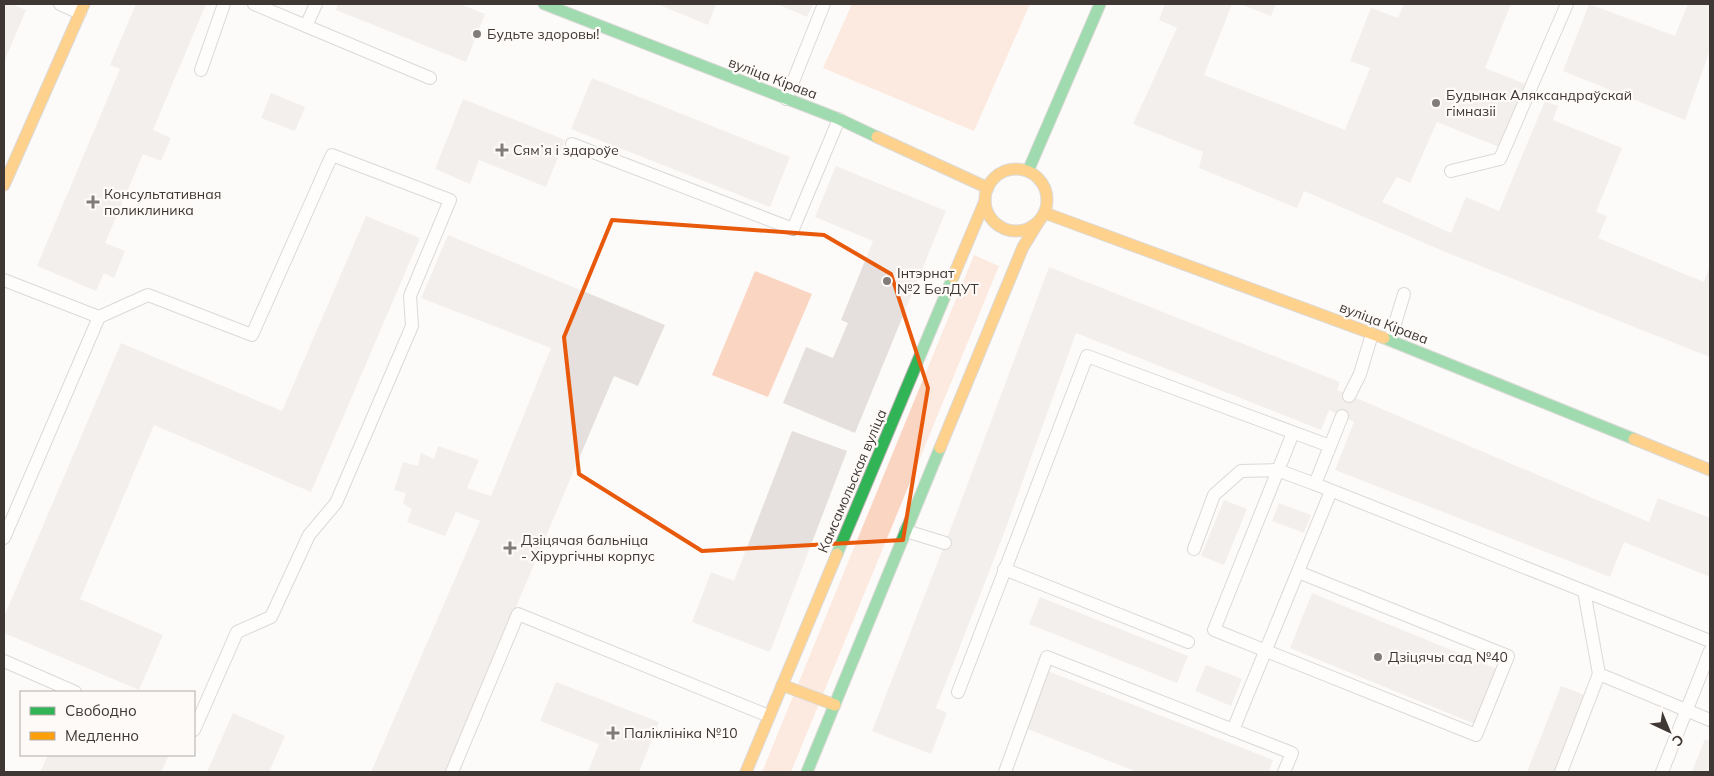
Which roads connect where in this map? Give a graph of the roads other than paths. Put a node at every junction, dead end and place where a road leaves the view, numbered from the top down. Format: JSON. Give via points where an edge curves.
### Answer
{"nodes":[{"id":1,"x":60,"y":4,"type":"edge"},
{"id":2,"x":224,"y":4,"type":"edge"},
{"id":3,"x":254,"y":4,"type":"edge"},
{"id":4,"x":316,"y":4,"type":"edge"},
{"id":5,"x":546,"y":4,"type":"edge"},
{"id":6,"x":824,"y":4,"type":"edge"},
{"id":7,"x":1100,"y":4,"type":"edge"},
{"id":8,"x":1568,"y":4,"type":"edge"},
{"id":9,"x":82,"y":8,"type":"edge"},
{"id":10,"x":306,"y":26,"type":"junction"},
{"id":11,"x":201,"y":70,"type":"dead end"},
{"id":12,"x":430,"y":78,"type":"dead end"},
{"id":13,"x":786,"y":99,"type":"junction"},
{"id":14,"x":839,"y":119,"type":"junction"},
{"id":15,"x":572,"y":144,"type":"dead end"},
{"id":16,"x":1028,"y":171,"type":"junction"},
{"id":17,"x":1452,"y":171,"type":"dead end"},
{"id":18,"x":4,"y":185,"type":"edge"},
{"id":19,"x":988,"y":188,"type":"junction"},
{"id":20,"x":985,"y":201,"type":"junction"},
{"id":21,"x":1042,"y":217,"type":"junction"},
{"id":22,"x":4,"y":280,"type":"edge"},
{"id":23,"x":1404,"y":294,"type":"dead end"},
{"id":24,"x":99,"y":317,"type":"junction"},
{"id":25,"x":1372,"y":334,"type":"junction"},
{"id":26,"x":1390,"y":340,"type":"junction"},
{"id":27,"x":1349,"y":396,"type":"dead end"},
{"id":28,"x":1342,"y":416,"type":"dead end"},
{"id":29,"x":1292,"y":433,"type":"junction"},
{"id":30,"x":1330,"y":446,"type":"junction"},
{"id":31,"x":1277,"y":470,"type":"junction"},
{"id":32,"x":1710,"y":470,"type":"edge"},
{"id":33,"x":1315,"y":484,"type":"junction"},
{"id":34,"x":1331,"y":491,"type":"junction"},
{"id":35,"x":906,"y":531,"type":"junction"},
{"id":36,"x":4,"y":538,"type":"edge"},
{"id":37,"x":945,"y":543,"type":"dead end"},
{"id":38,"x":1194,"y":549,"type":"dead end"},
{"id":39,"x":1004,"y":569,"type":"junction"},
{"id":40,"x":1298,"y":572,"type":"junction"},
{"id":41,"x":1584,"y":591,"type":"junction"},
{"id":42,"x":1710,"y":641,"type":"edge"},
{"id":43,"x":1188,"y":642,"type":"dead end"},
{"id":44,"x":1265,"y":651,"type":"junction"},
{"id":45,"x":1710,"y":652,"type":"edge"},
{"id":46,"x":4,"y":661,"type":"edge"},
{"id":47,"x":1599,"y":674,"type":"junction"},
{"id":48,"x":782,"y":685,"type":"junction"},
{"id":49,"x":73,"y":691,"type":"edge"},
{"id":50,"x":958,"y":692,"type":"dead end"},
{"id":51,"x":834,"y":705,"type":"junction"},
{"id":52,"x":1686,"y":711,"type":"junction"},
{"id":53,"x":769,"y":716,"type":"junction"},
{"id":54,"x":1710,"y":720,"type":"edge"},
{"id":55,"x":195,"y":728,"type":"edge"},
{"id":56,"x":1233,"y":730,"type":"junction"},
{"id":57,"x":1008,"y":771,"type":"edge"},
{"id":58,"x":452,"y":772,"type":"edge"},
{"id":59,"x":746,"y":772,"type":"edge"},
{"id":60,"x":807,"y":772,"type":"edge"},
{"id":61,"x":1284,"y":772,"type":"edge"},
{"id":62,"x":1561,"y":772,"type":"edge"},
{"id":63,"x":1662,"y":772,"type":"edge"}],
"edges":[{"from":1,"to":9,"type":"lane"},
{"from":2,"to":11,"type":"lane"},
{"from":3,"to":10,"type":"lane"},
{"from":4,"to":10,"type":"lane"},
{"from":5,"to":13,"type":"street","name":"вуліца Кірава"},
{"from":6,"to":13,"type":"lane"},
{"from":7,"to":16,"type":"street"},
{"from":8,"to":17,"type":"lane","via":[[1500,160]]},
{"from":9,"to":18,"type":"street"},
{"from":10,"to":12,"type":"lane"},
{"from":13,"to":14,"type":"street","name":"вуліца Кірава"},
{"from":14,"to":15,"type":"lane","via":[[793,229]]},
{"from":14,"to":19,"type":"street","name":"вуліца Кірава"},
{"from":16,"to":19,"type":"street","via":[[1009,170],[993,180]]},
{"from":16,"to":21,"type":"street","via":[[1043,184],[1047,203]]},
{"from":19,"to":20,"type":"street"},
{"from":20,"to":21,"type":"street","via":[[992,220],[1010,230],[1030,228]]},
{"from":20,"to":48,"type":"street","name":"Камсамольская вуліца"},
{"from":21,"to":25,"type":"street","name":"вуліца Кірава"},
{"from":21,"to":35,"type":"street","via":[[1023,247]]},
{"from":22,"to":24,"type":"lane"},
{"from":23,"to":26,"type":"lane"},
{"from":24,"to":36,"type":"lane"},
{"from":24,"to":55,"type":"lane","via":[[148,296],[252,335],[332,155],[450,200],[410,296],[412,326],[336,503],[309,534],[271,617],[237,632]]},
{"from":25,"to":26,"type":"street","name":"вуліца Кірава"},
{"from":25,"to":27,"type":"lane","via":[[1360,374]]},
{"from":26,"to":32,"type":"street","name":"вуліца Кірава"},
{"from":28,"to":30,"type":"lane"},
{"from":29,"to":30,"type":"lane"},
{"from":29,"to":31,"type":"lane"},
{"from":29,"to":39,"type":"lane","via":[[1087,356]]},
{"from":30,"to":33,"type":"lane"},
{"from":31,"to":33,"type":"lane"},
{"from":31,"to":38,"type":"lane","via":[[1241,471],[1214,495]]},
{"from":31,"to":44,"type":"lane","via":[[1214,630]]},
{"from":33,"to":34,"type":"lane"},
{"from":34,"to":40,"type":"lane"},
{"from":34,"to":41,"type":"lane"},
{"from":35,"to":37,"type":"lane"},
{"from":35,"to":51,"type":"street"},
{"from":39,"to":43,"type":"lane"},
{"from":39,"to":50,"type":"lane"},
{"from":40,"to":44,"type":"lane"},
{"from":40,"to":44,"type":"lane","via":[[1508,656],[1487,709],[1476,735]]},
{"from":41,"to":42,"type":"lane"},
{"from":41,"to":47,"type":"lane"},
{"from":44,"to":56,"type":"lane"},
{"from":45,"to":52,"type":"lane"},
{"from":46,"to":49,"type":"lane"},
{"from":47,"to":52,"type":"lane"},
{"from":47,"to":62,"type":"lane"},
{"from":48,"to":51,"type":"street"},
{"from":48,"to":53,"type":"street","name":"Камсамольская вуліца"},
{"from":51,"to":60,"type":"street"},
{"from":52,"to":54,"type":"lane"},
{"from":52,"to":63,"type":"lane"},
{"from":53,"to":58,"type":"lane","via":[[518,614]]},
{"from":53,"to":59,"type":"street","name":"Камсамольская вуліца"},
{"from":56,"to":57,"type":"lane","via":[[1047,657]]},
{"from":56,"to":61,"type":"lane","via":[[1292,753]]}]}
